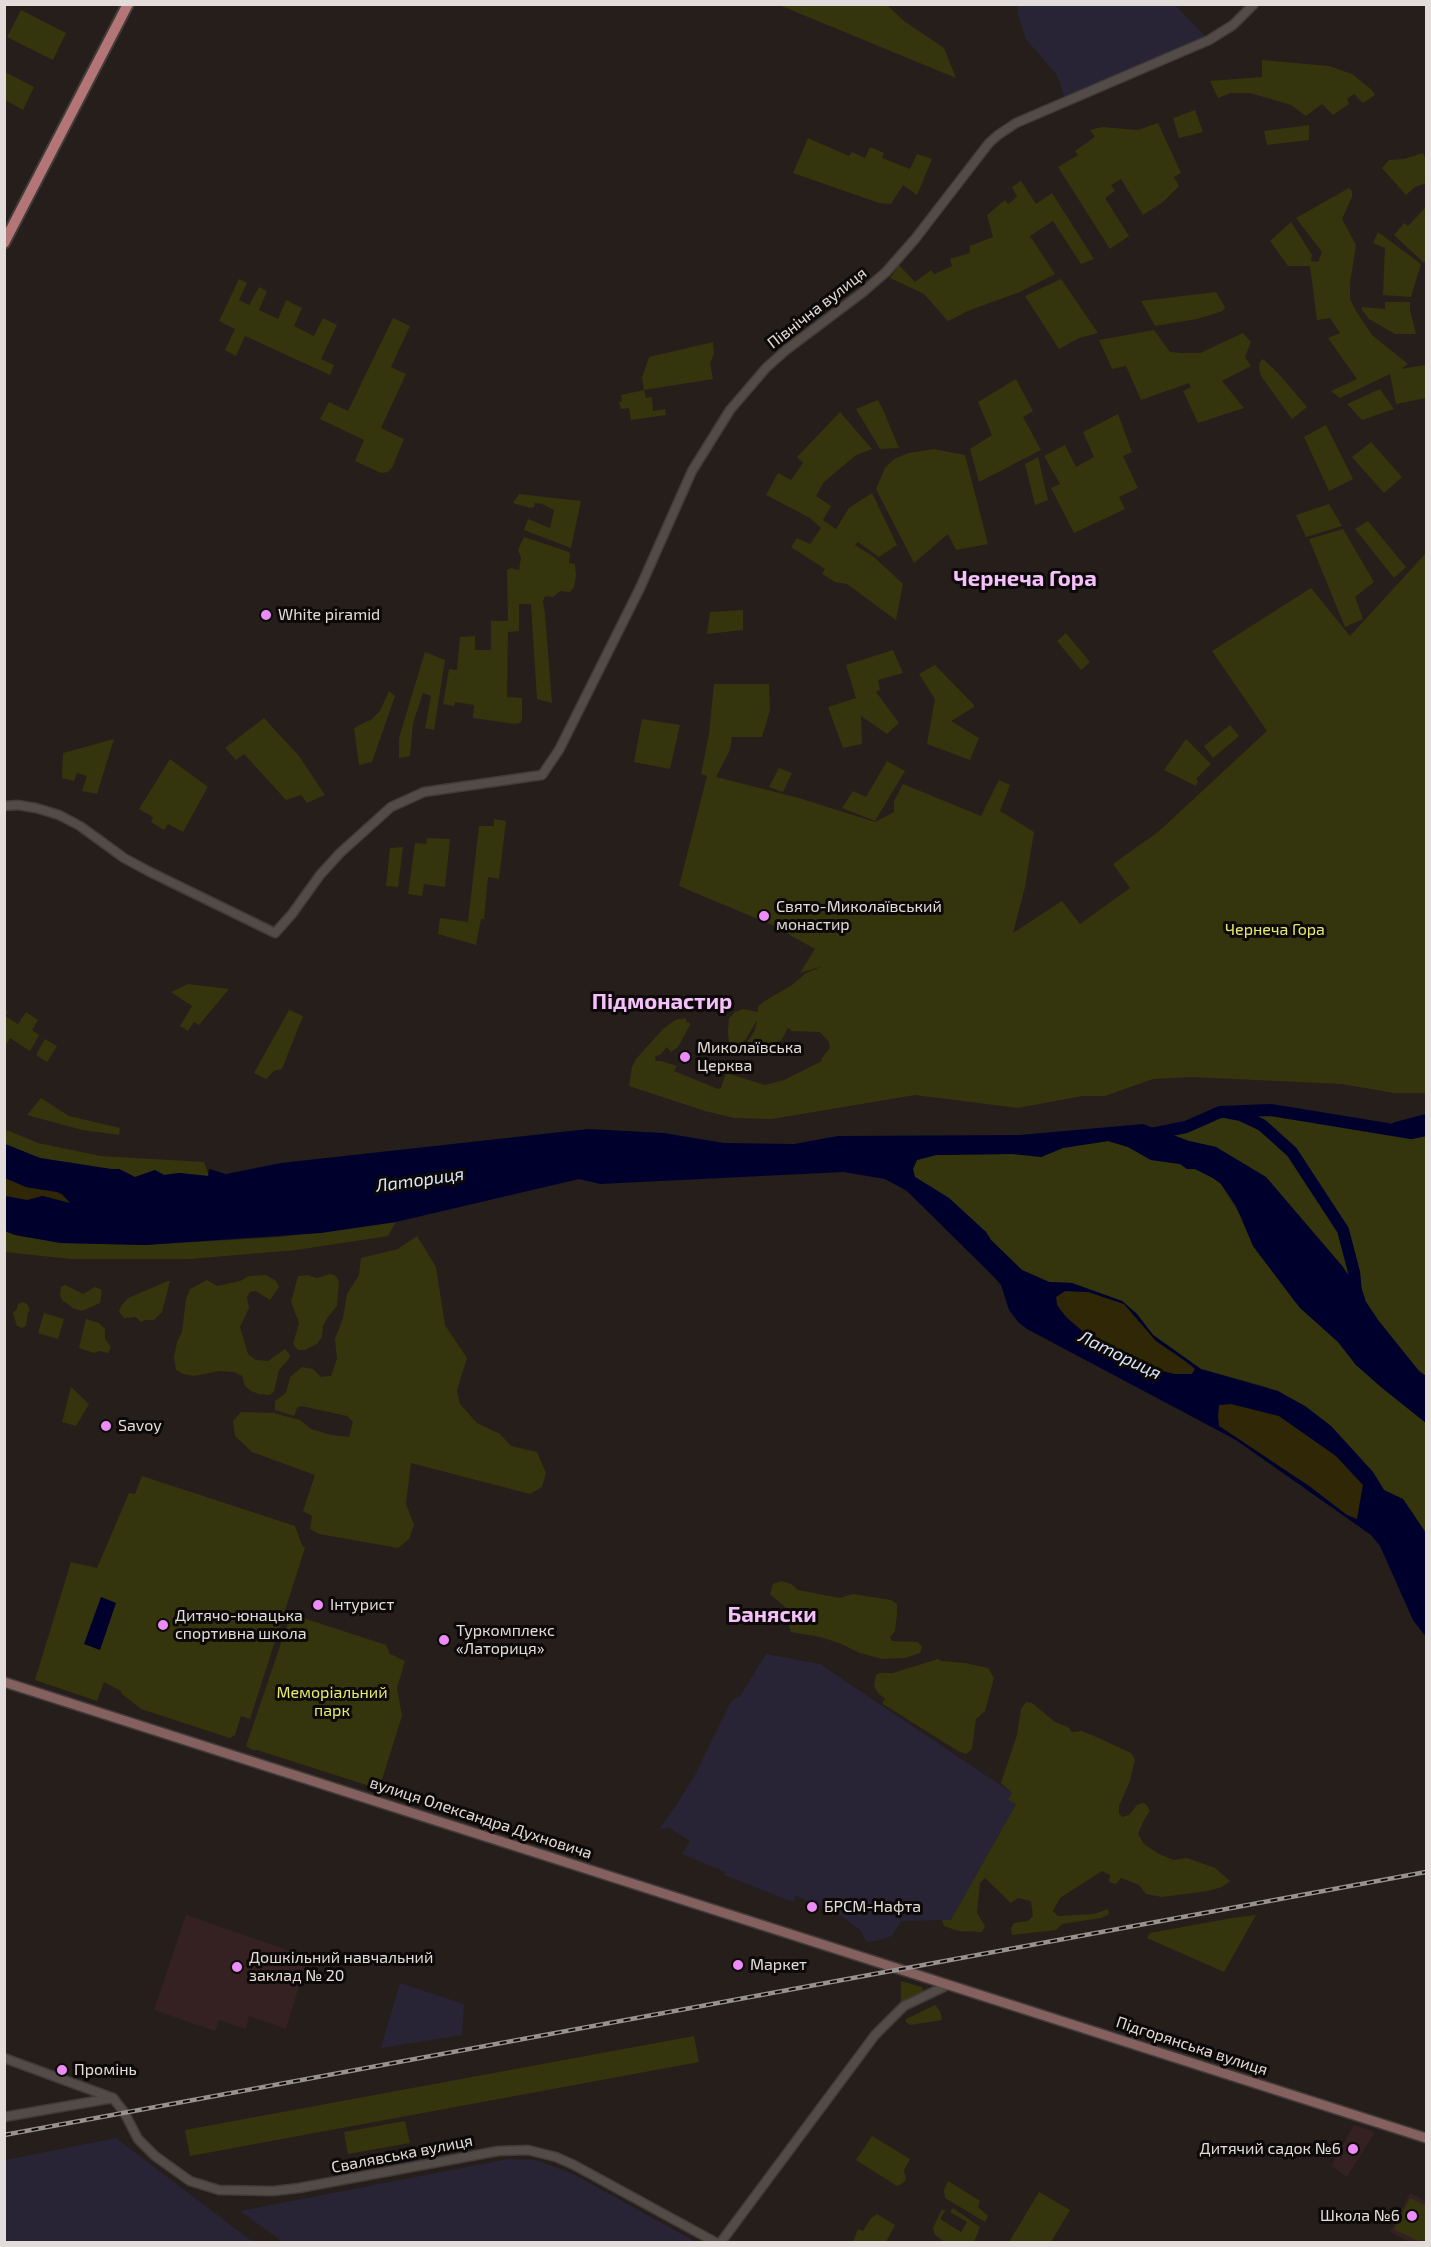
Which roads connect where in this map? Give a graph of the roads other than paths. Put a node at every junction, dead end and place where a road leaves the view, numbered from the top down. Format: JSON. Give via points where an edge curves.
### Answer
{"nodes":[{"id":1,"x":128,"y":4,"type":"edge"},
{"id":2,"x":1254,"y":4,"type":"edge"},
{"id":3,"x":5,"y":244,"type":"edge"},
{"id":4,"x":4,"y":807,"type":"edge"},
{"id":5,"x":4,"y":1682,"type":"edge"},
{"id":6,"x":948,"y":1985,"type":"junction"},
{"id":7,"x":4,"y":2058,"type":"edge"},
{"id":8,"x":113,"y":2098,"type":"junction"},
{"id":9,"x":4,"y":2118,"type":"edge"},
{"id":10,"x":1426,"y":2138,"type":"edge"},
{"id":11,"x":715,"y":2242,"type":"edge"},
{"id":12,"x":721,"y":2242,"type":"edge"}],
"edges":[{"from":1,"to":3,"type":"main road"},
{"from":2,"to":4,"type":"street","name":"Північна вулиця","via":[[1233,25],[1209,40],[1016,123],[998,135],[885,272],[766,368],[730,410],[692,471],[636,598],[559,750],[542,775],[424,792],[391,807],[340,853],[275,933],[124,858],[59,815],[18,805]]},
{"from":5,"to":6,"type":"main road","name":"вулиця Олександра Духновича"},
{"from":6,"to":10,"type":"main road","name":"Підгорянська вулиця"},
{"from":6,"to":12,"type":"street","via":[[903,2006],[876,2035]]},
{"from":7,"to":8,"type":"street"},
{"from":8,"to":9,"type":"street"},
{"from":8,"to":11,"type":"street","name":"Свалявська вулиця","via":[[138,2139],[155,2156],[190,2181],[219,2190],[292,2189],[498,2151],[528,2150],[574,2165]]}]}
